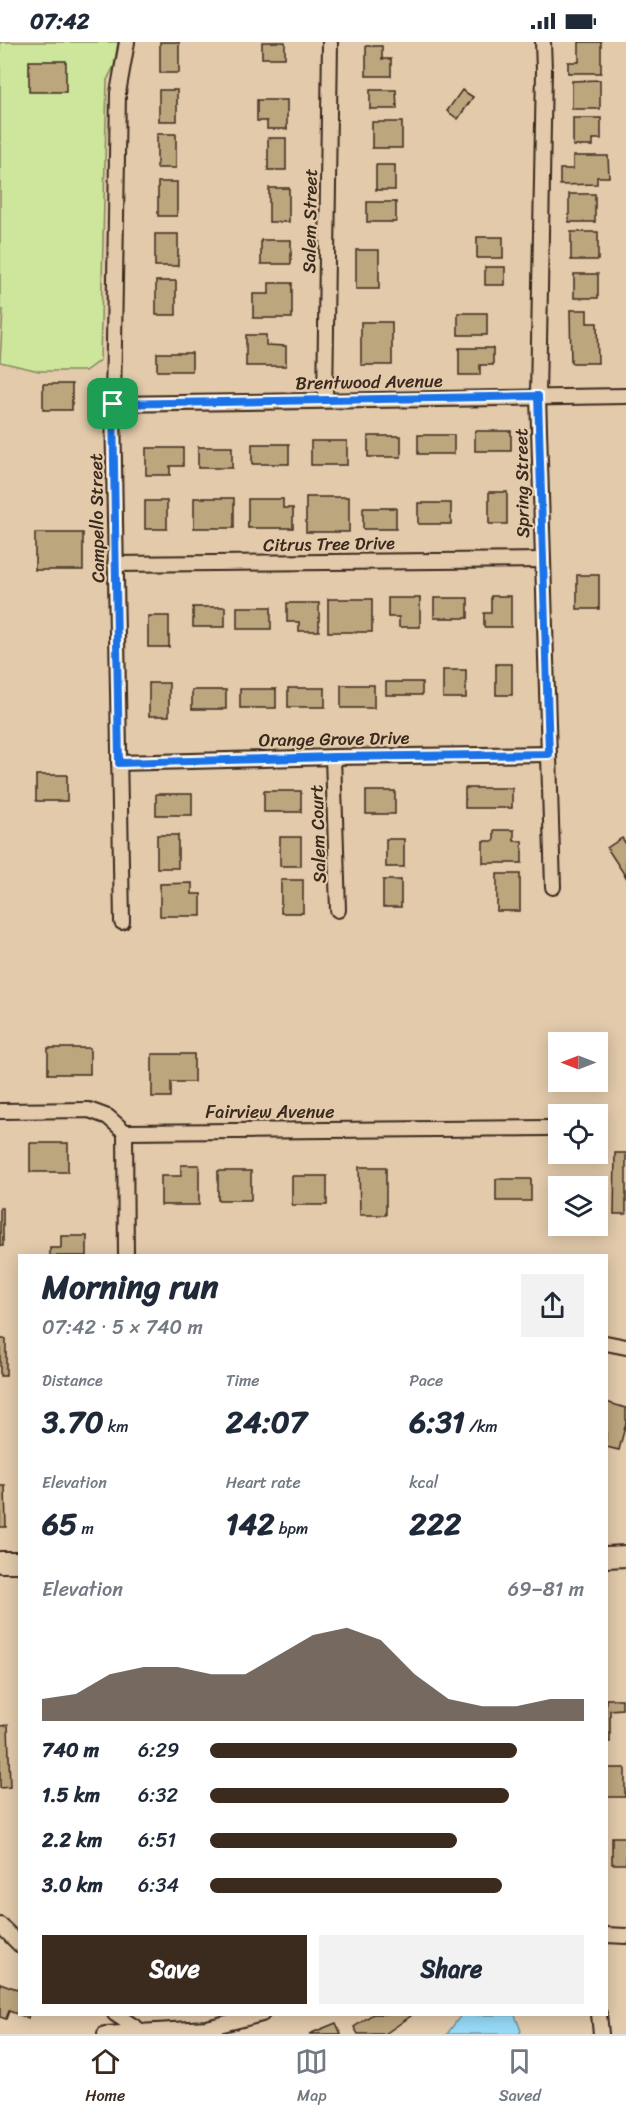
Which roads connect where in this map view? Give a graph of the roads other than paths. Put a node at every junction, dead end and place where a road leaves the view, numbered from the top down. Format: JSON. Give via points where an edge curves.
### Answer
{"nodes":[{"id":1,"x":127,"y":42,"type":"edge"},
{"id":2,"x":330,"y":42,"type":"edge"},
{"id":3,"x":543,"y":42,"type":"edge"},
{"id":4,"x":538,"y":396,"type":"junction"},
{"id":5,"x":626,"y":396,"type":"edge"},
{"id":6,"x":325,"y":400,"type":"junction"},
{"id":7,"x":113,"y":404,"type":"junction"},
{"id":8,"x":542,"y":560,"type":"junction"},
{"id":9,"x":115,"y":564,"type":"junction"},
{"id":10,"x":549,"y":754,"type":"junction"},
{"id":11,"x":333,"y":757,"type":"junction"},
{"id":12,"x":119,"y":763,"type":"junction"},
{"id":13,"x":553,"y":887,"type":"dead end"},
{"id":14,"x":338,"y":910,"type":"dead end"},
{"id":15,"x":122,"y":922,"type":"dead end"},
{"id":16,"x":0,"y":1111,"type":"edge"},
{"id":17,"x":547,"y":1128,"type":"dead end"},
{"id":18,"x":125,"y":1131,"type":"junction"},
{"id":19,"x":126,"y":1254,"type":"edge"},
{"id":20,"x":608,"y":1343,"type":"edge"},
{"id":21,"x":626,"y":1347,"type":"edge"},
{"id":22,"x":626,"y":1556,"type":"edge"},
{"id":23,"x":608,"y":1557,"type":"edge"},
{"id":24,"x":0,"y":1562,"type":"edge"},
{"id":25,"x":18,"y":1562,"type":"edge"},
{"id":26,"x":0,"y":1925,"type":"edge"},
{"id":27,"x":608,"y":1935,"type":"edge"},
{"id":28,"x":626,"y":1936,"type":"edge"},
{"id":29,"x":18,"y":1943,"type":"edge"},
{"id":30,"x":118,"y":2016,"type":"edge"},
{"id":31,"x":254,"y":2016,"type":"edge"},
{"id":32,"x":599,"y":2016,"type":"edge"},
{"id":33,"x":141,"y":2031,"type":"junction"},
{"id":34,"x":105,"y":2034,"type":"edge"},
{"id":35,"x":601,"y":2034,"type":"edge"}],
"edges":[{"from":1,"to":7,"type":"street","name":"Campello Street","via":[[118,93]]},
{"from":2,"to":6,"type":"street","name":"Salem Street"},
{"from":3,"to":4,"type":"street","name":"Spring Street"},
{"from":4,"to":5,"type":"street","name":"Brentwood Avenue"},
{"from":4,"to":6,"type":"street","name":"Brentwood Avenue"},
{"from":4,"to":8,"type":"street","name":"Spring Street"},
{"from":6,"to":7,"type":"street","name":"Brentwood Avenue"},
{"from":7,"to":9,"type":"street","name":"Campello Street"},
{"from":8,"to":9,"type":"street","name":"Citrus Tree Drive"},
{"from":8,"to":10,"type":"street","name":"Spring Street"},
{"from":9,"to":12,"type":"street","name":"Campello Street"},
{"from":10,"to":11,"type":"street","name":"Orange Grove Drive"},
{"from":10,"to":13,"type":"street","name":"Spring Street"},
{"from":11,"to":12,"type":"street","name":"Orange Grove Drive"},
{"from":11,"to":14,"type":"street","name":"Salem Court"},
{"from":12,"to":15,"type":"street","name":"Campello Street"},
{"from":16,"to":18,"type":"street","via":[[89,1110],[108,1116]]},
{"from":17,"to":18,"type":"street","name":"Fairview Avenue"},
{"from":18,"to":19,"type":"street"},
{"from":20,"to":21,"type":"street"},
{"from":22,"to":23,"type":"street"},
{"from":24,"to":25,"type":"street"},
{"from":26,"to":29,"type":"street"},
{"from":27,"to":28,"type":"street"},
{"from":30,"to":33,"type":"street"},
{"from":31,"to":33,"type":"street","via":[[207,2028]]},
{"from":32,"to":35,"type":"street"},
{"from":33,"to":34,"type":"street"}]}
